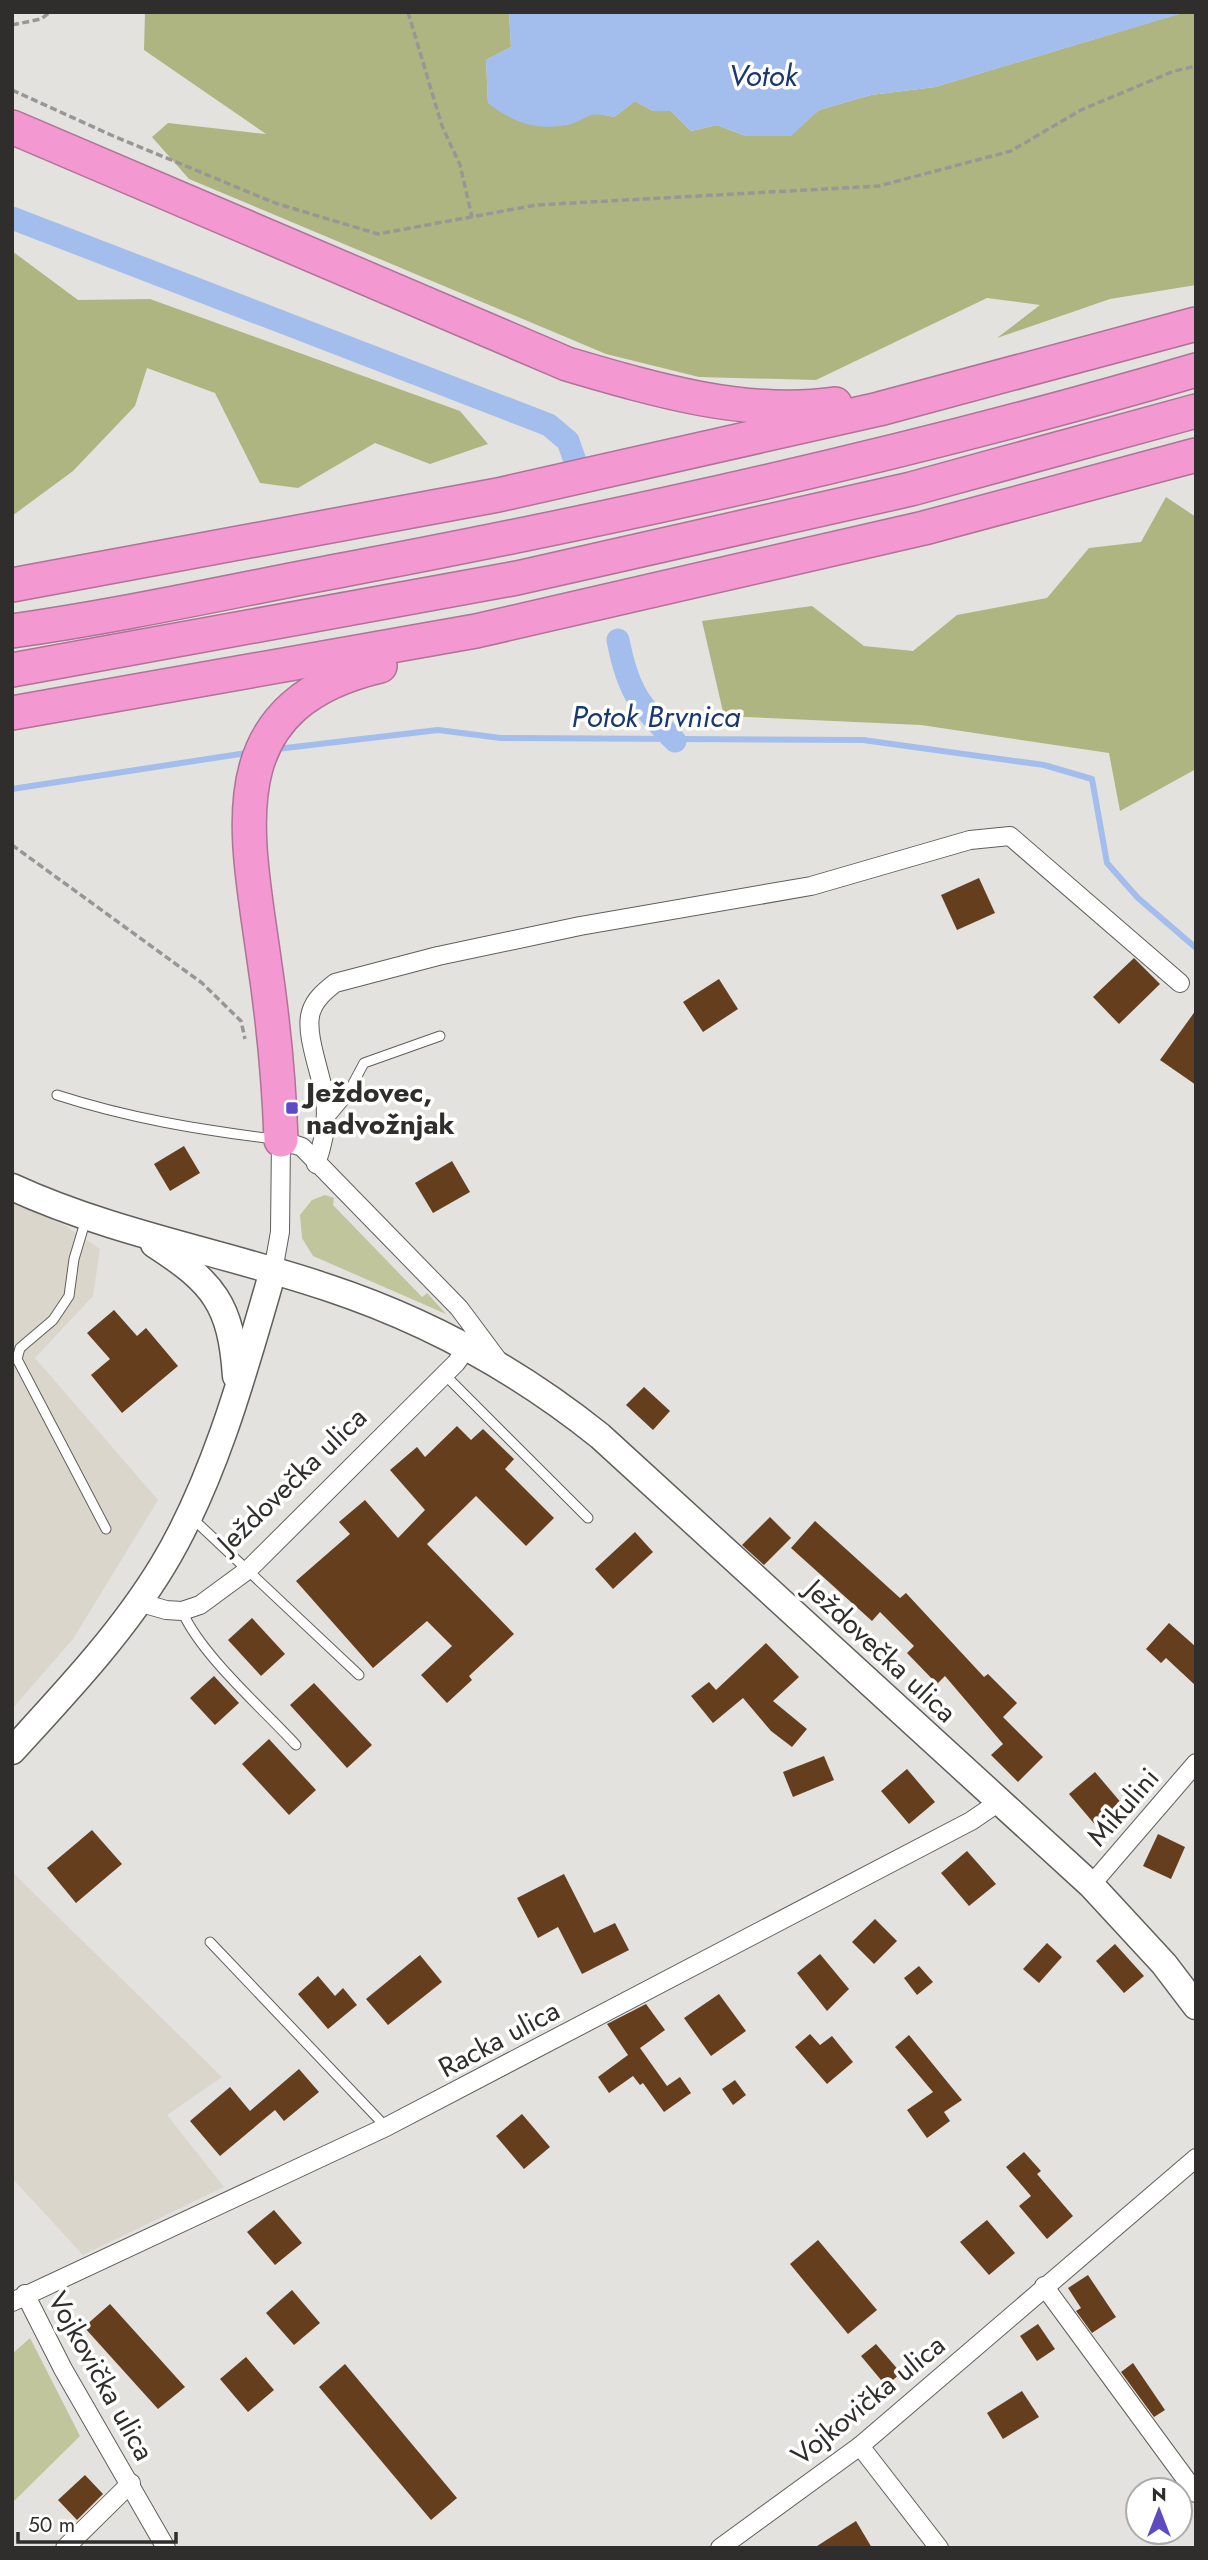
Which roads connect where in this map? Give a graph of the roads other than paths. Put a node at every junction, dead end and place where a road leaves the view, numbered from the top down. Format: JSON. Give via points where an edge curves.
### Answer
{"nodes":[{"id":1,"x":12,"y":127,"type":"edge"},
{"id":2,"x":1196,"y":324,"type":"edge"},
{"id":3,"x":1196,"y":370,"type":"edge"},
{"id":4,"x":962,"y":388,"type":"junction"},
{"id":5,"x":1196,"y":411,"type":"edge"},
{"id":6,"x":1196,"y":455,"type":"edge"},
{"id":7,"x":12,"y":585,"type":"edge"},
{"id":8,"x":12,"y":631,"type":"edge"},
{"id":9,"x":476,"y":631,"type":"junction"},
{"id":10,"x":12,"y":670,"type":"edge"},
{"id":11,"x":12,"y":713,"type":"edge"},
{"id":12,"x":1180,"y":983,"type":"dead end"},
{"id":13,"x":440,"y":1036,"type":"dead end"},
{"id":14,"x":57,"y":1095,"type":"dead end"},
{"id":15,"x":326,"y":1121,"type":"junction"},
{"id":16,"x":281,"y":1140,"type":"junction"},
{"id":17,"x":316,"y":1164,"type":"junction"},
{"id":18,"x":12,"y":1187,"type":"edge"},
{"id":19,"x":87,"y":1217,"type":"junction"},
{"id":20,"x":132,"y":1231,"type":"junction"},
{"id":21,"x":273,"y":1271,"type":"junction"},
{"id":22,"x":467,"y":1348,"type":"junction"},
{"id":23,"x":501,"y":1365,"type":"junction"},
{"id":24,"x":444,"y":1374,"type":"junction"},
{"id":25,"x":237,"y":1384,"type":"junction"},
{"id":26,"x":190,"y":1516,"type":"junction"},
{"id":27,"x":588,"y":1518,"type":"dead end"},
{"id":28,"x":106,"y":1529,"type":"dead end"},
{"id":29,"x":249,"y":1569,"type":"junction"},
{"id":30,"x":138,"y":1602,"type":"junction"},
{"id":31,"x":182,"y":1611,"type":"junction"},
{"id":32,"x":359,"y":1675,"type":"dead end"},
{"id":33,"x":296,"y":1745,"type":"dead end"},
{"id":34,"x":12,"y":1751,"type":"edge"},
{"id":35,"x":1196,"y":1763,"type":"edge"},
{"id":36,"x":999,"y":1802,"type":"junction"},
{"id":37,"x":1091,"y":1885,"type":"junction"},
{"id":38,"x":210,"y":1942,"type":"dead end"},
{"id":39,"x":1196,"y":2007,"type":"edge"},
{"id":40,"x":386,"y":2127,"type":"junction"},
{"id":41,"x":1196,"y":2158,"type":"edge"},
{"id":42,"x":1044,"y":2286,"type":"junction"},
{"id":43,"x":19,"y":2298,"type":"edge"},
{"id":44,"x":860,"y":2446,"type":"junction"},
{"id":45,"x":131,"y":2483,"type":"junction"},
{"id":46,"x":1196,"y":2493,"type":"edge"},
{"id":47,"x":65,"y":2548,"type":"edge"},
{"id":48,"x":166,"y":2548,"type":"edge"},
{"id":49,"x":720,"y":2548,"type":"edge"},
{"id":50,"x":939,"y":2548,"type":"edge"}],
"edges":[{"from":1,"to":4,"type":"highway","via":[[566,364],[632,383],[742,405],[819,406]]},
{"from":2,"to":4,"type":"highway"},
{"from":3,"to":8,"type":"highway","via":[[730,490],[496,541]]},
{"from":4,"to":7,"type":"highway","via":[[498,495]]},
{"from":5,"to":10,"type":"highway","via":[[911,489],[544,572]]},
{"from":6,"to":9,"type":"highway","via":[[910,531]]},
{"from":9,"to":11,"type":"highway"},
{"from":9,"to":16,"type":"highway","via":[[445,651],[314,689],[280,721],[251,781],[249,847],[276,1049]]},
{"from":12,"to":15,"type":"street","via":[[1010,836],[970,840],[810,886],[580,926],[335,984],[322,993],[310,1013]]},
{"from":13,"to":15,"type":"lane","via":[[364,1063]]},
{"from":14,"to":16,"type":"lane","via":[[111,1112]]},
{"from":15,"to":17,"type":"street"},
{"from":16,"to":17,"type":"street","name":"Ježdovečka ulica","via":[[302,1147]]},
{"from":16,"to":21,"type":"street","via":[[280,1232]]},
{"from":17,"to":23,"type":"street","name":"Ježdovečka ulica","via":[[459,1308]]},
{"from":18,"to":19,"type":"main road","name":"Ježdovečka ulica"},
{"from":19,"to":20,"type":"main road","name":"Ježdovečka ulica"},
{"from":19,"to":28,"type":"lane","via":[[69,1296],[52,1320],[20,1348],[17,1359]]},
{"from":20,"to":21,"type":"main road","name":"Ježdovečka ulica"},
{"from":20,"to":25,"type":"main road","via":[[172,1256],[216,1294],[230,1328]]},
{"from":21,"to":22,"type":"main road","name":"Ježdovečka ulica","via":[[363,1301]]},
{"from":21,"to":25,"type":"main road","name":"Ježdovečka ulica"},
{"from":22,"to":23,"type":"main road","name":"Ježdovečka ulica"},
{"from":22,"to":24,"type":"street","name":"Ježdovečka ulica"},
{"from":23,"to":36,"type":"main road","name":"Ježdovečka ulica","via":[[552,1397],[600,1436]]},
{"from":24,"to":27,"type":"lane"},
{"from":24,"to":29,"type":"street","name":"Ježdovečka ulica"},
{"from":25,"to":26,"type":"main road","name":"Ježdovečka ulica"},
{"from":26,"to":29,"type":"lane"},
{"from":26,"to":30,"type":"main road","name":"Ježdovečka ulica"},
{"from":29,"to":31,"type":"street","name":"Ježdovečka ulica","via":[[200,1605]]},
{"from":29,"to":32,"type":"lane"},
{"from":30,"to":31,"type":"street"},
{"from":30,"to":34,"type":"main road","name":"Ježdovečka ulica"},
{"from":31,"to":33,"type":"lane","via":[[210,1651]]},
{"from":35,"to":37,"type":"street","name":"Mikulini"},
{"from":36,"to":37,"type":"main road","name":"Ježdovečka ulica"},
{"from":36,"to":40,"type":"street","name":"Racka ulica","via":[[971,1821]]},
{"from":37,"to":39,"type":"main road","name":"Ježdovečka ulica","via":[[1164,1964]]},
{"from":38,"to":40,"type":"lane"},
{"from":40,"to":43,"type":"street","name":"Racka ulica"},
{"from":41,"to":42,"type":"street","name":"Vojkovička ulica"},
{"from":42,"to":44,"type":"street","name":"Vojkovička ulica"},
{"from":42,"to":46,"type":"street"},
{"from":43,"to":45,"type":"street","name":"Vojkovička ulica"},
{"from":44,"to":49,"type":"street","name":"Vojkovička ulica"},
{"from":44,"to":50,"type":"street"},
{"from":45,"to":47,"type":"street","name":"Vojkovička ulica"},
{"from":45,"to":48,"type":"street","name":"Vojkovička ulica"}]}
